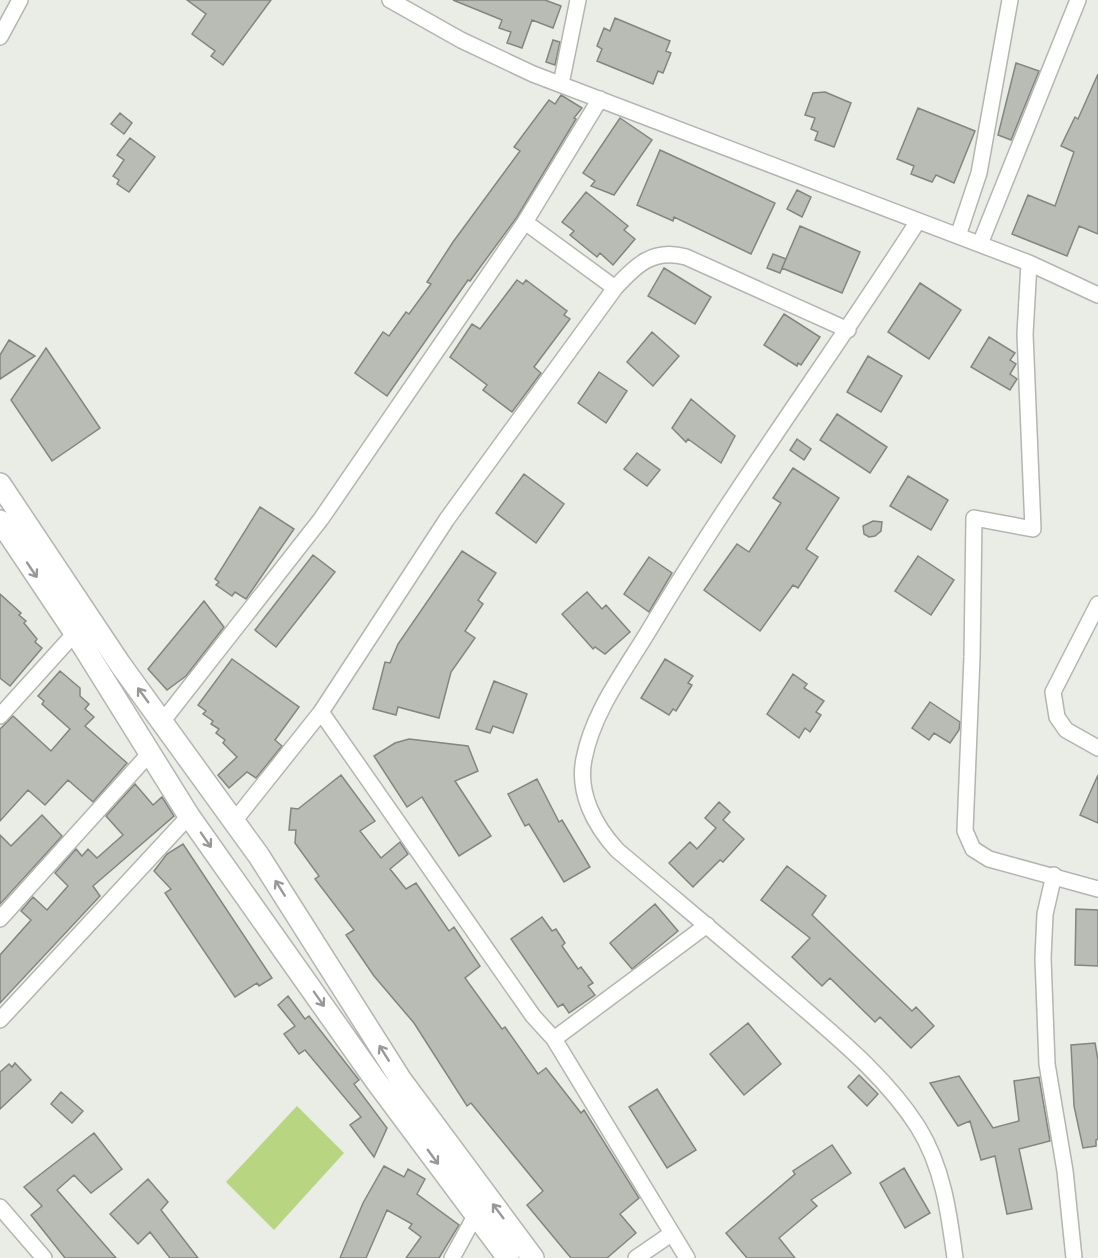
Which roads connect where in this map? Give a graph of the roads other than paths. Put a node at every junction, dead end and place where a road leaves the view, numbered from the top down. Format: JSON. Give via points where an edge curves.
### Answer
{"nodes":[{"id":1,"x":20,"y":0,"type":"edge"},
{"id":2,"x":390,"y":0,"type":"edge"},
{"id":3,"x":578,"y":0,"type":"edge"},
{"id":4,"x":1010,"y":0,"type":"edge"},
{"id":5,"x":1078,"y":0,"type":"edge"},
{"id":6,"x":0,"y":37,"type":"edge"},
{"id":7,"x":561,"y":84,"type":"junction"},
{"id":8,"x":600,"y":99,"type":"junction"},
{"id":9,"x":918,"y":221,"type":"junction"},
{"id":10,"x":525,"y":222,"type":"junction"},
{"id":11,"x":958,"y":236,"type":"junction"},
{"id":12,"x":980,"y":244,"type":"junction"},
{"id":13,"x":1029,"y":263,"type":"junction"},
{"id":14,"x":615,"y":288,"type":"junction"},
{"id":15,"x":1098,"y":295,"type":"edge"},
{"id":16,"x":848,"y":330,"type":"junction"},
{"id":17,"x":0,"y":484,"type":"edge"},
{"id":18,"x":0,"y":521,"type":"edge"},
{"id":19,"x":1098,"y":604,"type":"edge"},
{"id":20,"x":75,"y":633,"type":"junction"},
{"id":21,"x":321,"y":712,"type":"junction"},
{"id":22,"x":0,"y":716,"type":"edge"},
{"id":23,"x":162,"y":722,"type":"junction"},
{"id":24,"x":1098,"y":748,"type":"edge"},
{"id":25,"x":149,"y":754,"type":"junction"},
{"id":26,"x":210,"y":789,"type":"junction"},
{"id":27,"x":186,"y":811,"type":"junction"},
{"id":28,"x":235,"y":820,"type":"junction"},
{"id":29,"x":259,"y":856,"type":"junction"},
{"id":30,"x":1054,"y":875,"type":"junction"},
{"id":31,"x":232,"y":876,"type":"junction"},
{"id":32,"x":1098,"y":889,"type":"edge"},
{"id":33,"x":0,"y":919,"type":"edge"},
{"id":34,"x":707,"y":925,"type":"junction"},
{"id":35,"x":0,"y":1020,"type":"edge"},
{"id":36,"x":554,"y":1039,"type":"junction"},
{"id":37,"x":0,"y":1207,"type":"edge"},
{"id":38,"x":476,"y":1215,"type":"junction"},
{"id":39,"x":671,"y":1234,"type":"junction"},
{"id":40,"x":44,"y":1258,"type":"edge"},
{"id":41,"x":452,"y":1258,"type":"edge"},
{"id":42,"x":508,"y":1258,"type":"edge"},
{"id":43,"x":533,"y":1258,"type":"edge"},
{"id":44,"x":636,"y":1258,"type":"edge"},
{"id":45,"x":687,"y":1258,"type":"edge"},
{"id":46,"x":955,"y":1258,"type":"edge"},
{"id":47,"x":1074,"y":1258,"type":"edge"}],
"edges":[{"from":1,"to":6,"type":"street"},
{"from":2,"to":7,"type":"street","via":[[500,60]]},
{"from":3,"to":7,"type":"street"},
{"from":4,"to":11,"type":"street","via":[[979,173]]},
{"from":5,"to":12,"type":"street"},
{"from":7,"to":8,"type":"street"},
{"from":8,"to":9,"type":"street"},
{"from":8,"to":10,"type":"street"},
{"from":9,"to":11,"type":"street"},
{"from":9,"to":16,"type":"street"},
{"from":10,"to":14,"type":"street"},
{"from":10,"to":23,"type":"street","via":[[321,519]]},
{"from":11,"to":12,"type":"street"},
{"from":12,"to":13,"type":"street"},
{"from":13,"to":15,"type":"street"},
{"from":13,"to":30,"type":"street","via":[[1025,334],[1033,529],[974,518],[965,831],[979,854]]},
{"from":14,"to":16,"type":"street","via":[[646,259],[673,254]]},
{"from":14,"to":21,"type":"street","via":[[447,519]]},
{"from":16,"to":34,"type":"street","via":[[670,594],[593,723],[583,761],[588,806],[604,835]]},
{"from":23,"to":17,"type":"main road","one_way":true},
{"from":18,"to":20,"type":"main road","one_way":true},
{"from":19,"to":24,"type":"street","via":[[1053,692],[1057,717],[1066,730]]},
{"from":20,"to":22,"type":"street"},
{"from":20,"to":25,"type":"main road"},
{"from":21,"to":28,"type":"street"},
{"from":21,"to":36,"type":"street"},
{"from":23,"to":26,"type":"main road"},
{"from":25,"to":27,"type":"main road"},
{"from":25,"to":33,"type":"street"},
{"from":26,"to":27,"type":"main road","via":[[187,799]]},
{"from":26,"to":28,"type":"main road"},
{"from":27,"to":31,"type":"main road","one_way":true},
{"from":27,"to":35,"type":"street"},
{"from":28,"to":29,"type":"main road"},
{"from":29,"to":31,"type":"main road"},
{"from":43,"to":29,"type":"main road","one_way":true,"via":[[401,1080]]},
{"from":30,"to":32,"type":"street"},
{"from":30,"to":47,"type":"street","via":[[1045,914],[1043,958],[1047,1064],[1065,1171]]},
{"from":31,"to":38,"type":"main road","one_way":true},
{"from":34,"to":36,"type":"street"},
{"from":34,"to":46,"type":"street","via":[[844,1043],[897,1099],[934,1160],[947,1199]]},
{"from":36,"to":39,"type":"street"},
{"from":37,"to":40,"type":"street"},
{"from":38,"to":41,"type":"street"},
{"from":38,"to":42,"type":"main road"},
{"from":39,"to":44,"type":"street"},
{"from":39,"to":45,"type":"street"}]}
